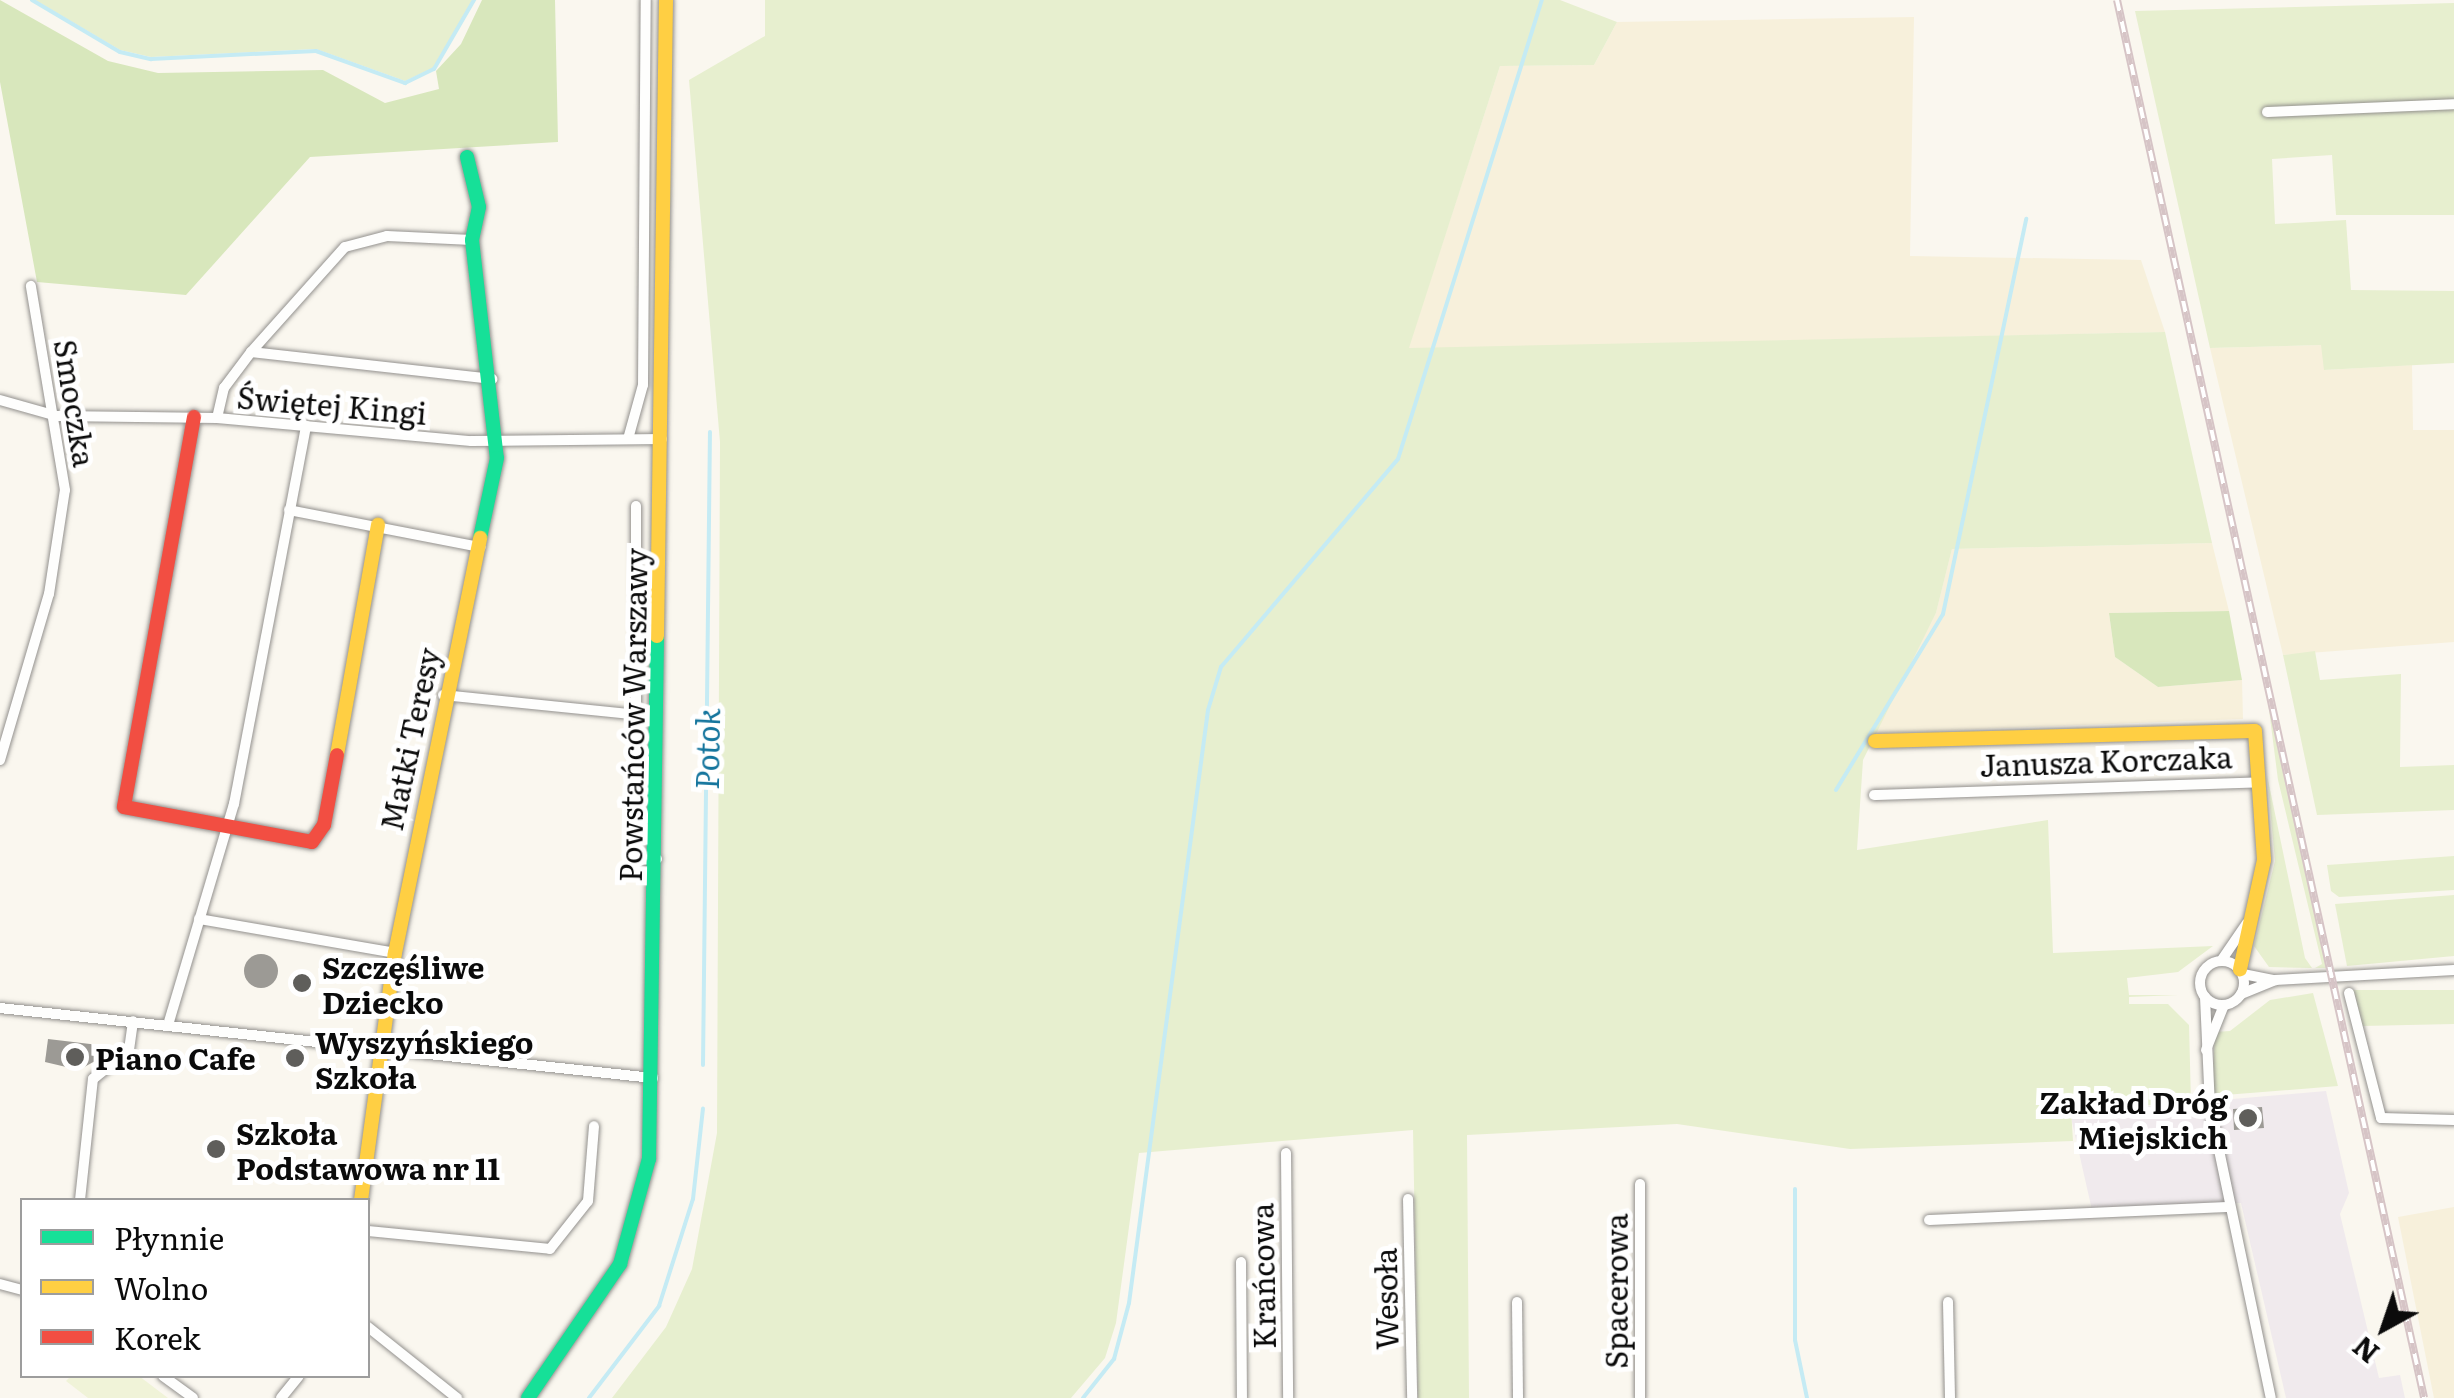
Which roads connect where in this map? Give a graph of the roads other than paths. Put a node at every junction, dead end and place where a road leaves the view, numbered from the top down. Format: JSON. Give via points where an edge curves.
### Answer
{"nodes":[{"id":1,"x":646,"y":0,"type":"edge"},
{"id":2,"x":666,"y":0,"type":"edge"},
{"id":3,"x":2454,"y":104,"type":"edge"},
{"id":4,"x":2267,"y":112,"type":"dead end"},
{"id":5,"x":467,"y":156,"type":"dead end"},
{"id":6,"x":472,"y":240,"type":"junction"},
{"id":7,"x":31,"y":286,"type":"dead end"},
{"id":8,"x":251,"y":352,"type":"junction"},
{"id":9,"x":493,"y":379,"type":"junction"},
{"id":10,"x":0,"y":400,"type":"edge"},
{"id":11,"x":57,"y":416,"type":"junction"},
{"id":12,"x":194,"y":417,"type":"junction"},
{"id":13,"x":217,"y":418,"type":"junction"},
{"id":14,"x":306,"y":426,"type":"junction"},
{"id":15,"x":628,"y":439,"type":"junction"},
{"id":16,"x":662,"y":439,"type":"junction"},
{"id":17,"x":498,"y":443,"type":"junction"},
{"id":18,"x":636,"y":506,"type":"dead end"},
{"id":19,"x":289,"y":510,"type":"junction"},
{"id":20,"x":378,"y":524,"type":"junction"},
{"id":21,"x":480,"y":547,"type":"junction"},
{"id":22,"x":444,"y":695,"type":"junction"},
{"id":23,"x":631,"y":714,"type":"junction"},
{"id":24,"x":1875,"y":741,"type":"dead end"},
{"id":25,"x":0,"y":760,"type":"edge"},
{"id":26,"x":2257,"y":782,"type":"junction"},
{"id":27,"x":1874,"y":795,"type":"dead end"},
{"id":28,"x":224,"y":826,"type":"junction"},
{"id":29,"x":658,"y":859,"type":"junction"},
{"id":30,"x":200,"y":918,"type":"junction"},
{"id":31,"x":2248,"y":922,"type":"junction"},
{"id":32,"x":394,"y":953,"type":"junction"},
{"id":33,"x":2221,"y":961,"type":"junction"},
{"id":34,"x":2454,"y":970,"type":"edge"},
{"id":35,"x":2241,"y":972,"type":"junction"},
{"id":36,"x":2275,"y":980,"type":"junction"},
{"id":37,"x":2242,"y":994,"type":"junction"},
{"id":38,"x":2349,"y":994,"type":"dead end"},
{"id":39,"x":2205,"y":996,"type":"junction"},
{"id":40,"x":2224,"y":1005,"type":"junction"},
{"id":41,"x":0,"y":1008,"type":"edge"},
{"id":42,"x":133,"y":1021,"type":"junction"},
{"id":43,"x":168,"y":1025,"type":"junction"},
{"id":44,"x":378,"y":1047,"type":"junction"},
{"id":45,"x":2204,"y":1056,"type":"junction"},
{"id":46,"x":653,"y":1078,"type":"junction"},
{"id":47,"x":2454,"y":1120,"type":"edge"},
{"id":48,"x":594,"y":1126,"type":"dead end"},
{"id":49,"x":1286,"y":1153,"type":"dead end"},
{"id":50,"x":1640,"y":1184,"type":"dead end"},
{"id":51,"x":80,"y":1198,"type":"edge"},
{"id":52,"x":362,"y":1198,"type":"edge"},
{"id":53,"x":1408,"y":1199,"type":"dead end"},
{"id":54,"x":2228,"y":1207,"type":"junction"},
{"id":55,"x":1929,"y":1220,"type":"dead end"},
{"id":56,"x":370,"y":1231,"type":"edge"},
{"id":57,"x":1241,"y":1262,"type":"dead end"},
{"id":58,"x":1517,"y":1302,"type":"dead end"},
{"id":59,"x":1948,"y":1302,"type":"dead end"},
{"id":60,"x":370,"y":1330,"type":"edge"},
{"id":61,"x":167,"y":1378,"type":"edge"},
{"id":62,"x":297,"y":1378,"type":"edge"},
{"id":63,"x":193,"y":1398,"type":"edge"},
{"id":64,"x":281,"y":1398,"type":"edge"},
{"id":65,"x":457,"y":1398,"type":"edge"},
{"id":66,"x":528,"y":1398,"type":"edge"},
{"id":67,"x":1242,"y":1398,"type":"edge"},
{"id":68,"x":1288,"y":1398,"type":"edge"},
{"id":69,"x":1412,"y":1398,"type":"edge"},
{"id":70,"x":1518,"y":1398,"type":"edge"},
{"id":71,"x":1640,"y":1398,"type":"edge"},
{"id":72,"x":1950,"y":1398,"type":"edge"},
{"id":73,"x":2271,"y":1398,"type":"edge"}],
"edges":[{"from":1,"to":15,"type":"street","via":[[644,375]]},
{"from":2,"to":16,"type":"street","name":"Powstańców Warszawy"},
{"from":3,"to":4,"type":"street"},
{"from":5,"to":6,"type":"street","name":"Matki Teresy","via":[[480,217]]},
{"from":6,"to":8,"type":"street","via":[[373,237],[345,247]]},
{"from":6,"to":9,"type":"street","name":"Matki Teresy"},
{"from":7,"to":11,"type":"street","name":"Smoczka"},
{"from":8,"to":9,"type":"street"},
{"from":8,"to":13,"type":"street","via":[[224,388]]},
{"from":9,"to":17,"type":"street","name":"Matki Teresy"},
{"from":10,"to":11,"type":"street","name":"Świętej Kingi"},
{"from":11,"to":12,"type":"street","name":"Świętej Kingi"},
{"from":11,"to":25,"type":"street","name":"Smoczka","via":[[65,490],[49,594]]},
{"from":12,"to":13,"type":"street","name":"Świętej Kingi"},
{"from":12,"to":28,"type":"street","via":[[124,807]]},
{"from":13,"to":14,"type":"street","name":"Świętej Kingi"},
{"from":14,"to":17,"type":"street","name":"Świętej Kingi"},
{"from":14,"to":19,"type":"street"},
{"from":15,"to":16,"type":"street","name":"Świętej Kingi"},
{"from":15,"to":17,"type":"street","name":"Świętej Kingi"},
{"from":16,"to":29,"type":"street","name":"Powstańców Warszawy"},
{"from":17,"to":21,"type":"street","name":"Matki Teresy"},
{"from":18,"to":23,"type":"street"},
{"from":19,"to":20,"type":"street"},
{"from":19,"to":28,"type":"street"},
{"from":20,"to":21,"type":"street"},
{"from":20,"to":28,"type":"street","via":[[324,824],[312,842]]},
{"from":21,"to":22,"type":"street","name":"Matki Teresy"},
{"from":22,"to":23,"type":"street"},
{"from":22,"to":32,"type":"street","name":"Matki Teresy"},
{"from":23,"to":29,"type":"street","via":[[636,860]]},
{"from":24,"to":26,"type":"street","via":[[2235,728],[2256,731]]},
{"from":26,"to":27,"type":"street","name":"Janusza Korczaka"},
{"from":26,"to":31,"type":"street","name":"Janusza Korczaka","via":[[2264,860]]},
{"from":28,"to":30,"type":"street"},
{"from":29,"to":46,"type":"street","name":"Powstańców Warszawy"},
{"from":30,"to":32,"type":"street"},
{"from":30,"to":43,"type":"street"},
{"from":31,"to":33,"type":"street","name":"Janusza Korczaka"},
{"from":31,"to":35,"type":"street","name":"Janusza Korczaka"},
{"from":32,"to":44,"type":"street","name":"Matki Teresy"},
{"from":33,"to":35,"type":"street"},
{"from":33,"to":39,"type":"street","via":[[2204,972]]},
{"from":34,"to":36,"type":"street"},
{"from":35,"to":36,"type":"street"},
{"from":35,"to":37,"type":"street"},
{"from":36,"to":37,"type":"street"},
{"from":37,"to":40,"type":"street"},
{"from":38,"to":47,"type":"street","via":[[2381,1118]]},
{"from":39,"to":40,"type":"street"},
{"from":39,"to":45,"type":"street"},
{"from":40,"to":45,"type":"street"},
{"from":41,"to":42,"type":"street"},
{"from":42,"to":43,"type":"street"},
{"from":42,"to":51,"type":"street","via":[[129,1050],[94,1079]]},
{"from":43,"to":44,"type":"street"},
{"from":44,"to":46,"type":"street"},
{"from":44,"to":52,"type":"street","name":"Matki Teresy"},
{"from":45,"to":54,"type":"street"},
{"from":46,"to":66,"type":"street","name":"Powstańców Warszawy","via":[[649,1159],[633,1235],[608,1287]]},
{"from":48,"to":56,"type":"street","via":[[588,1201],[550,1249]]},
{"from":49,"to":68,"type":"street","name":"Krańcowa"},
{"from":50,"to":71,"type":"street","name":"Spacerowa"},
{"from":53,"to":69,"type":"street","name":"Wesoła"},
{"from":54,"to":55,"type":"street"},
{"from":54,"to":73,"type":"street"},
{"from":57,"to":67,"type":"street"},
{"from":58,"to":70,"type":"street"},
{"from":59,"to":72,"type":"street"},
{"from":60,"to":65,"type":"street"},
{"from":61,"to":63,"type":"street"},
{"from":62,"to":64,"type":"street"}]}
